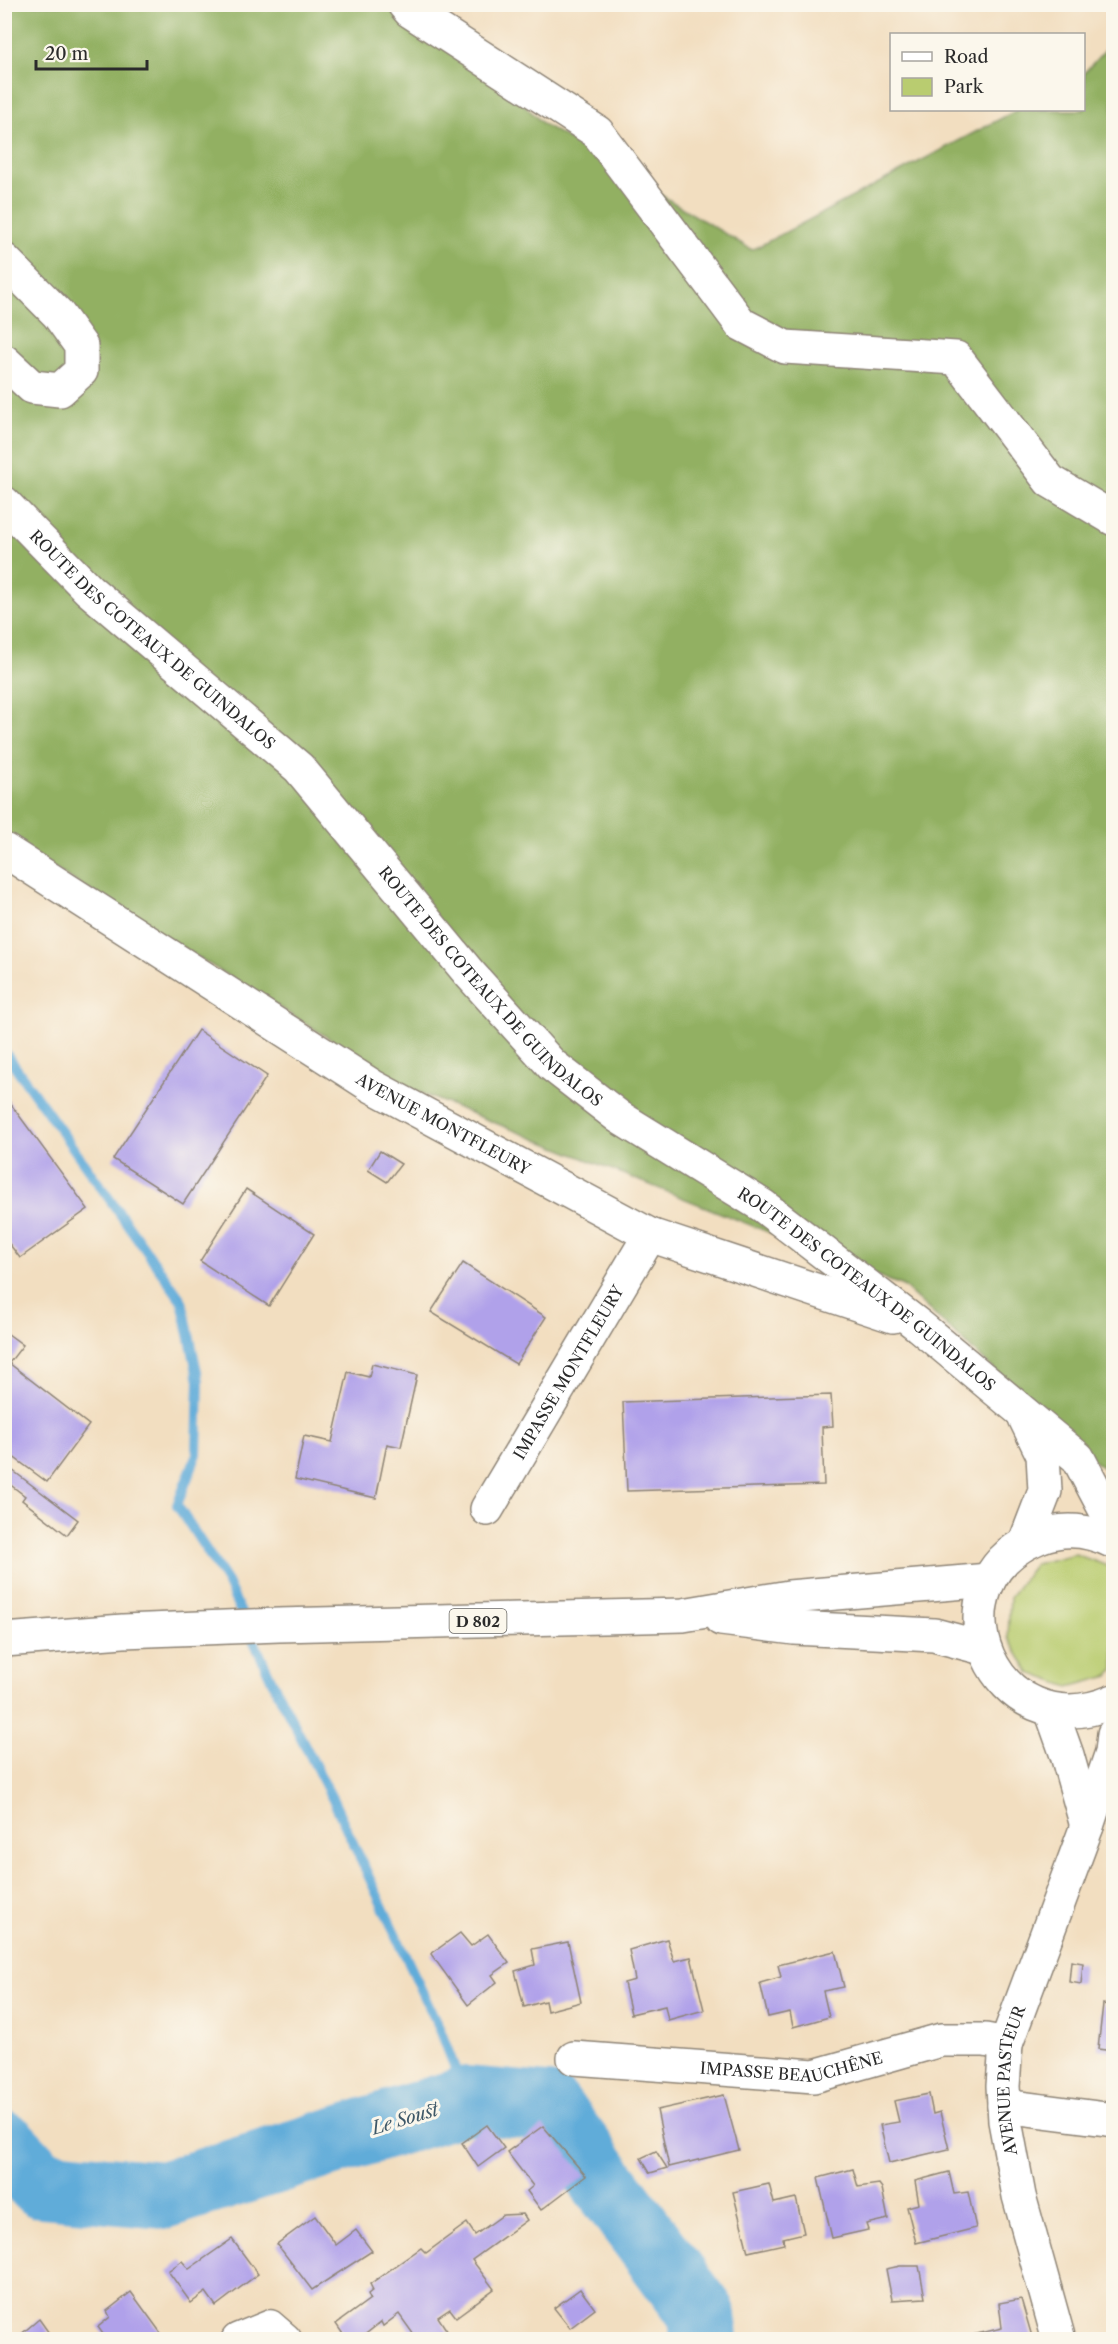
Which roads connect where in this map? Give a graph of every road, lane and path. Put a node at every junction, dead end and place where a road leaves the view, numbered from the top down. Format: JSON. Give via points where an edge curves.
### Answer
{"nodes":[{"id":1,"x":404,"y":4,"type":"edge"},
{"id":2,"x":4,"y":260,"type":"edge"},
{"id":3,"x":4,"y":361,"type":"edge"},
{"id":4,"x":4,"y":503,"type":"edge"},
{"id":5,"x":1113,"y":519,"type":"edge"},
{"id":6,"x":4,"y":850,"type":"edge"},
{"id":7,"x":650,"y":1235,"type":"junction"},
{"id":8,"x":918,"y":1324,"type":"junction"},
{"id":9,"x":1025,"y":1416,"type":"junction"},
{"id":10,"x":488,"y":1509,"type":"dead end"},
{"id":11,"x":1113,"y":1526,"type":"edge"},
{"id":12,"x":1113,"y":1542,"type":"edge"},
{"id":13,"x":1025,"y":1543,"type":"junction"},
{"id":14,"x":989,"y":1580,"type":"junction"},
{"id":15,"x":683,"y":1615,"type":"junction"},
{"id":16,"x":4,"y":1641,"type":"edge"},
{"id":17,"x":983,"y":1648,"type":"junction"},
{"id":18,"x":1113,"y":1701,"type":"edge"},
{"id":19,"x":1051,"y":1710,"type":"junction"},
{"id":20,"x":1113,"y":1734,"type":"edge"},
{"id":21,"x":1086,"y":1826,"type":"junction"},
{"id":22,"x":1006,"y":2044,"type":"junction"},
{"id":23,"x":574,"y":2058,"type":"dead end"},
{"id":24,"x":1004,"y":2106,"type":"junction"},
{"id":25,"x":1113,"y":2120,"type":"edge"},
{"id":26,"x":277,"y":2333,"type":"edge"},
{"id":27,"x":238,"y":2340,"type":"edge"},
{"id":28,"x":1059,"y":2340,"type":"edge"}],
"edges":[{"from":1,"to":5,"type":"street","via":[[597,132],[741,324],[785,347],[956,358],[1050,481]]},
{"from":2,"to":3,"type":"street","via":[[58,314],[81,346],[81,371],[60,390],[32,387]]},
{"from":4,"to":8,"type":"street","name":"ROUTE DES COTEAUX DE GUINDALOS","via":[[90,590],[299,768],[469,973],[552,1065],[619,1117],[763,1206]]},
{"from":6,"to":7,"type":"street","name":"AVENUE MONTFLEURY","via":[[372,1086]]},
{"from":7,"to":8,"type":"street","name":"AVENUE MONTFLEURY"},
{"from":7,"to":10,"type":"street","name":"IMPASSE MONTFLEURY"},
{"from":8,"to":9,"type":"street","name":"ROUTE DES COTEAUX DE GUINDALOS"},
{"from":9,"to":11,"type":"street","name":"ROUTE DES COTEAUX DE GUINDALOS","via":[[1078,1458]]},
{"from":9,"to":13,"type":"street","name":"ROUTE DES COTEAUX DE GUINDALOS","via":[[1043,1455],[1045,1491]]},
{"from":12,"to":13,"type":"street","via":[[1101,1535],[1075,1530],[1049,1533]]},
{"from":13,"to":14,"type":"street","via":[[1004,1559]]},
{"from":14,"to":15,"type":"street","number":"D 802","via":[[789,1597]]},
{"from":14,"to":17,"type":"street","via":[[979,1624]]},
{"from":15,"to":16,"type":"street","number":"D 802","via":[[221,1627]]},
{"from":15,"to":17,"type":"street","number":"D 802","via":[[794,1628],[934,1635]]},
{"from":17,"to":19,"type":"street","via":[[993,1670],[1008,1688],[1028,1702]]},
{"from":18,"to":19,"type":"street","via":[[1096,1709]]},
{"from":19,"to":21,"type":"street"},
{"from":20,"to":21,"type":"street","name":"AVENUE PASTEUR","via":[[1112,1752]]},
{"from":21,"to":22,"type":"street","name":"AVENUE PASTEUR"},
{"from":22,"to":23,"type":"street","name":"IMPASSE BEAUCHÊNE","via":[[941,2040],[814,2076]]},
{"from":22,"to":24,"type":"street","name":"AVENUE PASTEUR"},
{"from":24,"to":25,"type":"street"},
{"from":24,"to":28,"type":"street","name":"AVENUE PASTEUR","via":[[1019,2196]]},
{"from":26,"to":27,"type":"street"}]}
